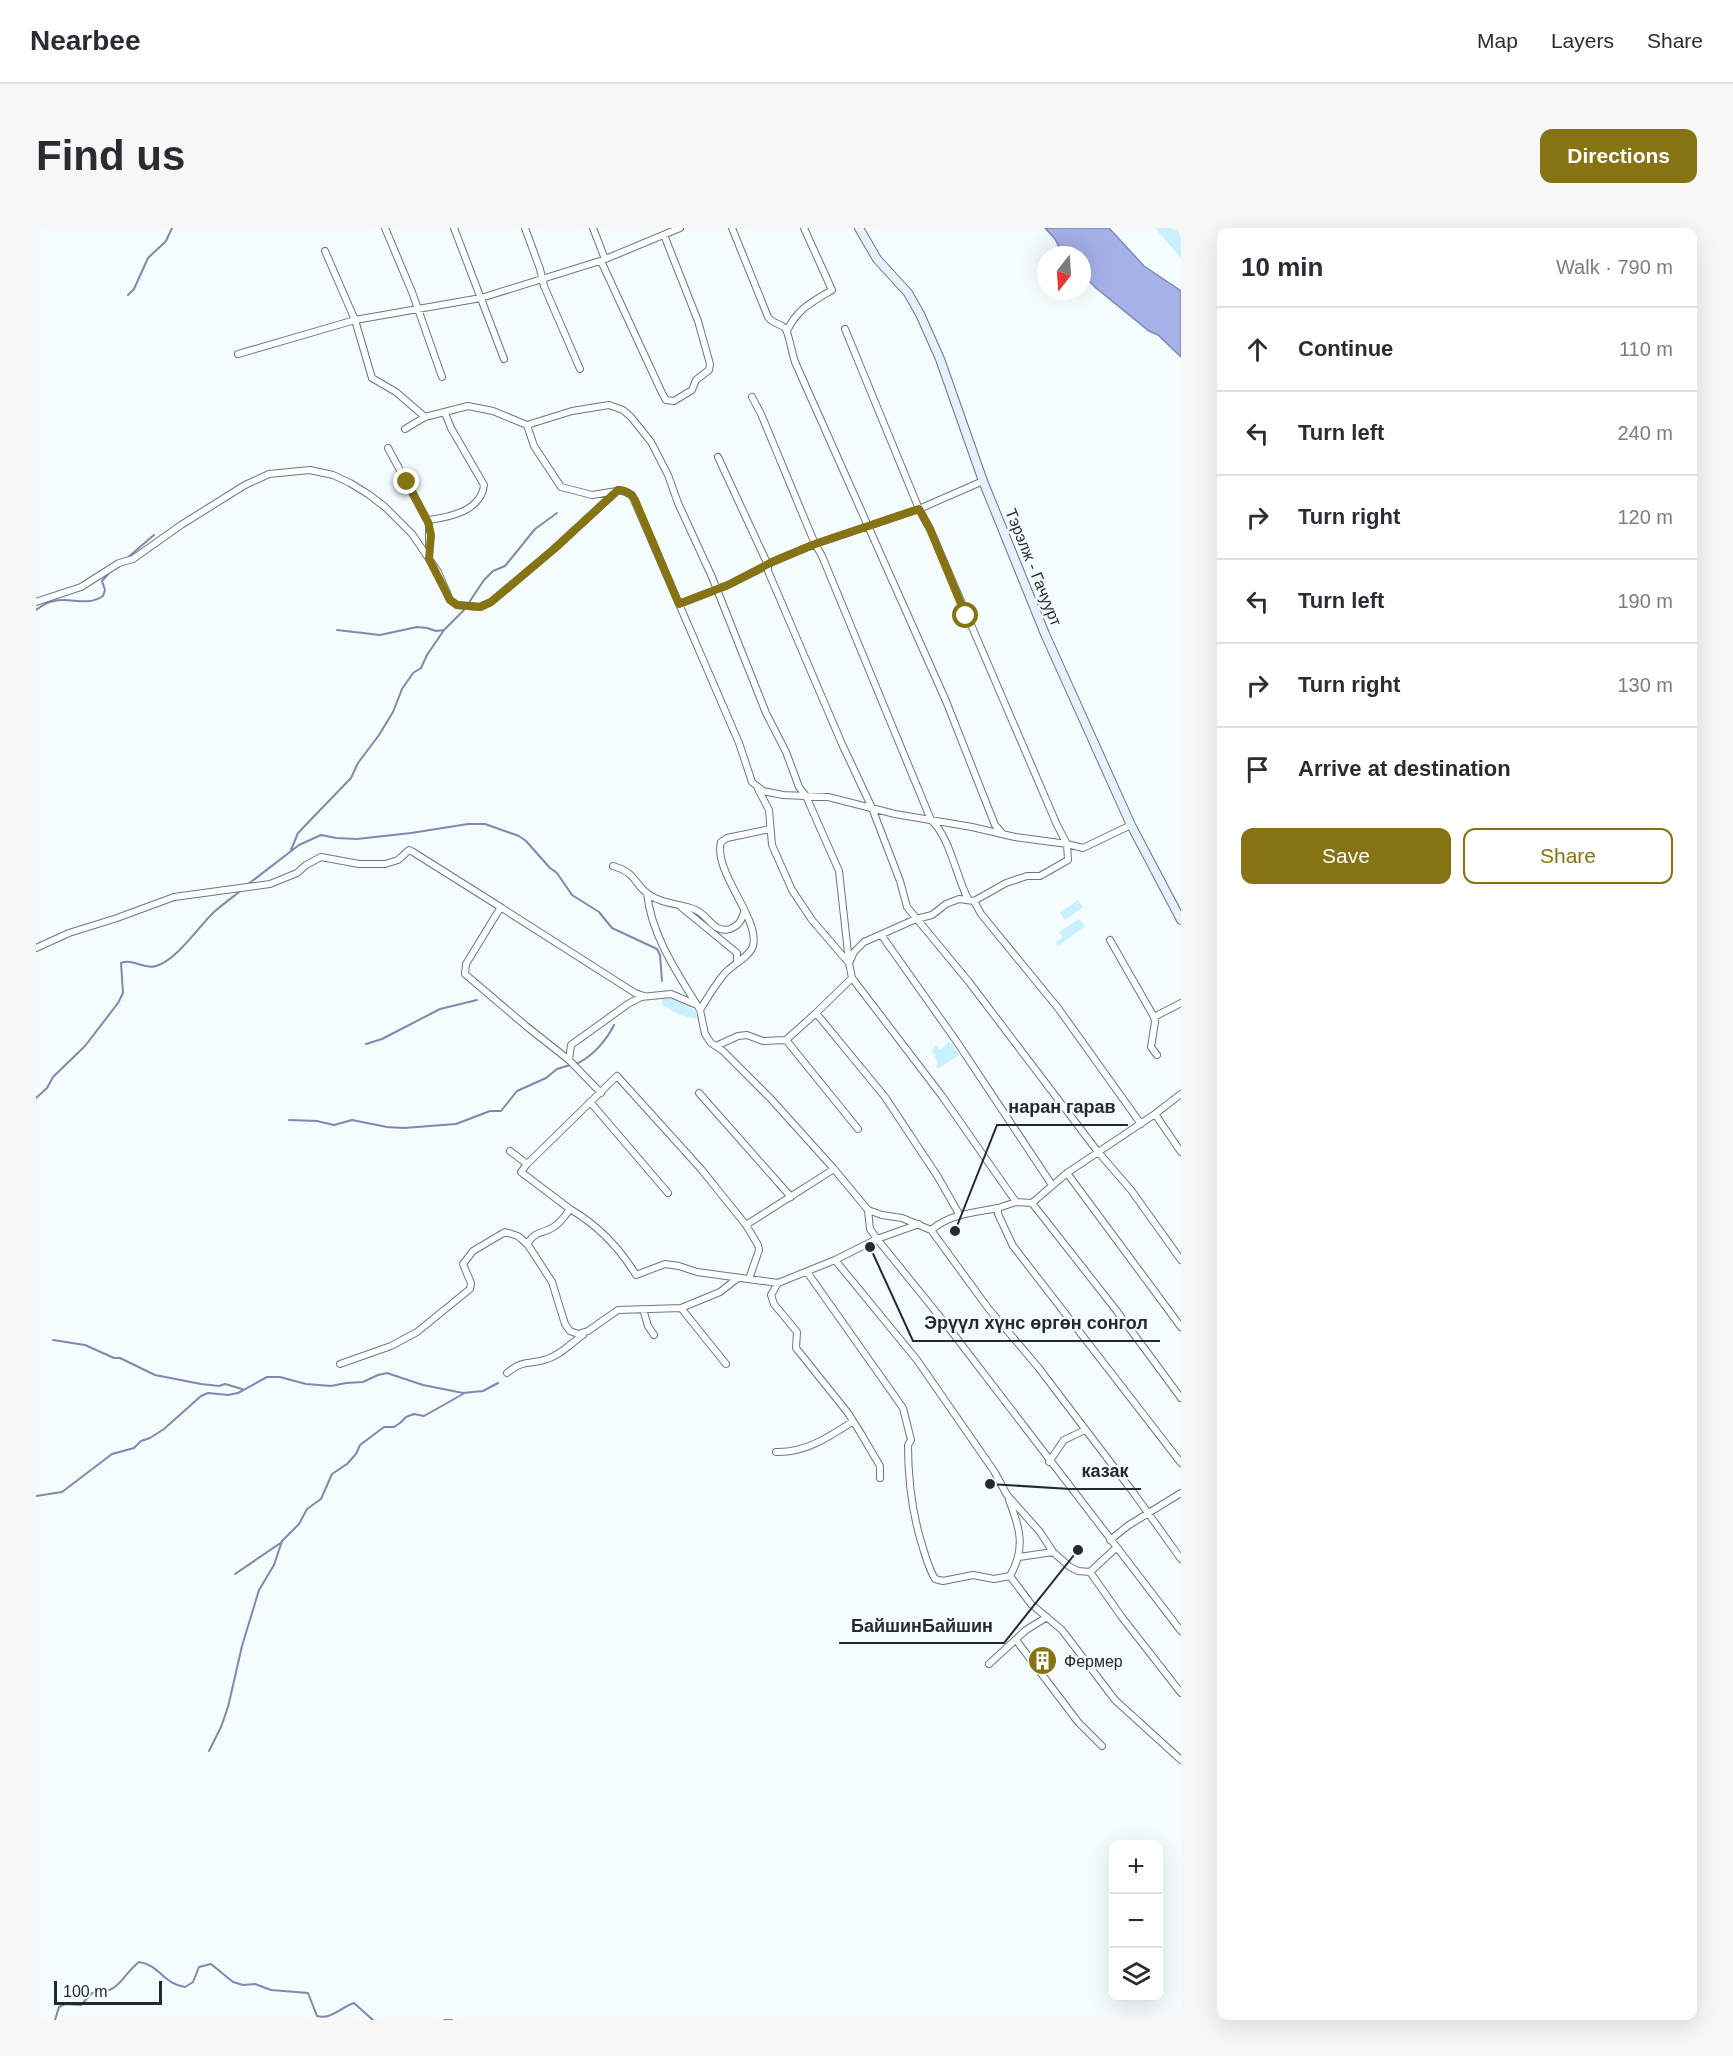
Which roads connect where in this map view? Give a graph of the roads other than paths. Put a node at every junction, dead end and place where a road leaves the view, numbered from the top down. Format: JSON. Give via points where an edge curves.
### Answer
{"nodes":[{"id":1,"x":385,"y":228,"type":"edge"},
{"id":2,"x":454,"y":228,"type":"edge"},
{"id":3,"x":525,"y":228,"type":"edge"},
{"id":4,"x":593,"y":228,"type":"edge"},
{"id":5,"x":680,"y":228,"type":"edge"},
{"id":6,"x":732,"y":228,"type":"edge"},
{"id":7,"x":804,"y":228,"type":"edge"},
{"id":8,"x":859,"y":228,"type":"edge"},
{"id":9,"x":667,"y":232,"type":"edge"},
{"id":10,"x":325,"y":251,"type":"dead end"},
{"id":11,"x":603,"y":260,"type":"junction"},
{"id":12,"x":543,"y":279,"type":"junction"},
{"id":13,"x":481,"y":298,"type":"junction"},
{"id":14,"x":418,"y":309,"type":"junction"},
{"id":15,"x":355,"y":321,"type":"junction"},
{"id":16,"x":845,"y":329,"type":"dead end"},
{"id":17,"x":787,"y":331,"type":"junction"},
{"id":18,"x":238,"y":354,"type":"dead end"},
{"id":19,"x":504,"y":359,"type":"dead end"},
{"id":20,"x":580,"y":369,"type":"dead end"},
{"id":21,"x":442,"y":377,"type":"dead end"},
{"id":22,"x":752,"y":397,"type":"dead end"},
{"id":23,"x":446,"y":413,"type":"junction"},
{"id":24,"x":425,"y":417,"type":"junction"},
{"id":25,"x":527,"y":425,"type":"junction"},
{"id":26,"x":405,"y":429,"type":"dead end"},
{"id":27,"x":388,"y":448,"type":"dead end"},
{"id":28,"x":718,"y":457,"type":"dead end"},
{"id":29,"x":983,"y":481,"type":"junction"},
{"id":30,"x":618,"y":490,"type":"junction"},
{"id":31,"x":919,"y":509,"type":"junction"},
{"id":32,"x":428,"y":522,"type":"junction"},
{"id":33,"x":868,"y":526,"type":"junction"},
{"id":34,"x":815,"y":544,"type":"junction"},
{"id":35,"x":429,"y":559,"type":"junction"},
{"id":36,"x":768,"y":565,"type":"junction"},
{"id":37,"x":716,"y":589,"type":"junction"},
{"id":38,"x":36,"y":602,"type":"edge"},
{"id":39,"x":679,"y":604,"type":"junction"},
{"id":40,"x":757,"y":788,"type":"junction"},
{"id":41,"x":806,"y":796,"type":"junction"},
{"id":42,"x":872,"y":808,"type":"junction"},
{"id":43,"x":932,"y":820,"type":"junction"},
{"id":44,"x":1131,"y":825,"type":"junction"},
{"id":45,"x":770,"y":829,"type":"junction"},
{"id":46,"x":1002,"y":834,"type":"junction"},
{"id":47,"x":1067,"y":844,"type":"junction"},
{"id":48,"x":613,"y":866,"type":"dead end"},
{"id":49,"x":647,"y":893,"type":"junction"},
{"id":50,"x":971,"y":900,"type":"junction"},
{"id":51,"x":681,"y":907,"type":"junction"},
{"id":52,"x":502,"y":908,"type":"junction"},
{"id":53,"x":744,"y":912,"type":"junction"},
{"id":54,"x":916,"y":919,"type":"junction"},
{"id":55,"x":1181,"y":920,"type":"edge"},
{"id":56,"x":882,"y":936,"type":"junction"},
{"id":57,"x":1110,"y":940,"type":"dead end"},
{"id":58,"x":36,"y":948,"type":"edge"},
{"id":59,"x":737,"y":962,"type":"junction"},
{"id":60,"x":849,"y":963,"type":"junction"},
{"id":61,"x":852,"y":978,"type":"junction"},
{"id":62,"x":644,"y":996,"type":"junction"},
{"id":63,"x":1181,"y":1003,"type":"edge"},
{"id":64,"x":699,"y":1008,"type":"junction"},
{"id":65,"x":816,"y":1013,"type":"junction"},
{"id":66,"x":1154,"y":1017,"type":"junction"},
{"id":67,"x":786,"y":1040,"type":"junction"},
{"id":68,"x":716,"y":1046,"type":"junction"},
{"id":69,"x":1157,"y":1055,"type":"dead end"},
{"id":70,"x":569,"y":1060,"type":"junction"},
{"id":71,"x":601,"y":1093,"type":"junction"},
{"id":72,"x":699,"y":1094,"type":"dead end"},
{"id":73,"x":1181,"y":1094,"type":"edge"},
{"id":74,"x":591,"y":1103,"type":"junction"},
{"id":75,"x":1155,"y":1114,"type":"junction"},
{"id":76,"x":1141,"y":1124,"type":"junction"},
{"id":77,"x":858,"y":1129,"type":"dead end"},
{"id":78,"x":510,"y":1151,"type":"dead end"},
{"id":79,"x":1098,"y":1152,"type":"junction"},
{"id":80,"x":1181,"y":1152,"type":"edge"},
{"id":81,"x":527,"y":1164,"type":"junction"},
{"id":82,"x":834,"y":1169,"type":"junction"},
{"id":83,"x":1067,"y":1173,"type":"junction"},
{"id":84,"x":1052,"y":1185,"type":"junction"},
{"id":85,"x":668,"y":1193,"type":"dead end"},
{"id":86,"x":791,"y":1197,"type":"junction"},
{"id":87,"x":1016,"y":1202,"type":"junction"},
{"id":88,"x":1032,"y":1203,"type":"junction"},
{"id":89,"x":998,"y":1208,"type":"junction"},
{"id":90,"x":570,"y":1209,"type":"junction"},
{"id":91,"x":868,"y":1210,"type":"junction"},
{"id":92,"x":959,"y":1214,"type":"junction"},
{"id":93,"x":920,"y":1224,"type":"junction"},
{"id":94,"x":746,"y":1225,"type":"junction"},
{"id":95,"x":931,"y":1230,"type":"junction"},
{"id":96,"x":877,"y":1239,"type":"junction"},
{"id":97,"x":527,"y":1244,"type":"junction"},
{"id":98,"x":835,"y":1260,"type":"junction"},
{"id":99,"x":1181,"y":1260,"type":"edge"},
{"id":100,"x":807,"y":1272,"type":"junction"},
{"id":101,"x":738,"y":1278,"type":"junction"},
{"id":102,"x":749,"y":1279,"type":"junction"},
{"id":103,"x":778,"y":1283,"type":"junction"},
{"id":104,"x":681,"y":1308,"type":"junction"},
{"id":105,"x":643,"y":1309,"type":"junction"},
{"id":106,"x":1181,"y":1327,"type":"edge"},
{"id":107,"x":588,"y":1331,"type":"junction"},
{"id":108,"x":654,"y":1335,"type":"dead end"},
{"id":109,"x":340,"y":1364,"type":"dead end"},
{"id":110,"x":726,"y":1364,"type":"dead end"},
{"id":111,"x":507,"y":1372,"type":"dead end"},
{"id":112,"x":1181,"y":1398,"type":"edge"},
{"id":113,"x":852,"y":1422,"type":"junction"},
{"id":114,"x":1085,"y":1430,"type":"junction"},
{"id":115,"x":776,"y":1452,"type":"dead end"},
{"id":116,"x":1049,"y":1462,"type":"junction"},
{"id":117,"x":1181,"y":1463,"type":"edge"},
{"id":118,"x":880,"y":1478,"type":"dead end"},
{"id":119,"x":1181,"y":1493,"type":"edge"},
{"id":120,"x":1007,"y":1495,"type":"junction"},
{"id":121,"x":1148,"y":1513,"type":"junction"},
{"id":122,"x":1110,"y":1540,"type":"junction"},
{"id":123,"x":1116,"y":1548,"type":"junction"},
{"id":124,"x":1053,"y":1552,"type":"junction"},
{"id":125,"x":1019,"y":1557,"type":"junction"},
{"id":126,"x":1181,"y":1559,"type":"edge"},
{"id":127,"x":1090,"y":1572,"type":"junction"},
{"id":128,"x":1010,"y":1576,"type":"junction"},
{"id":129,"x":1047,"y":1617,"type":"junction"},
{"id":130,"x":1181,"y":1631,"type":"edge"},
{"id":131,"x":1016,"y":1640,"type":"junction"},
{"id":132,"x":988,"y":1664,"type":"dead end"},
{"id":133,"x":1181,"y":1693,"type":"edge"},
{"id":134,"x":1102,"y":1746,"type":"dead end"},
{"id":135,"x":1181,"y":1760,"type":"edge"}],
"edges":[{"from":1,"to":14,"type":"street"},
{"from":2,"to":13,"type":"street"},
{"from":3,"to":12,"type":"street"},
{"from":4,"to":11,"type":"street"},
{"from":5,"to":9,"type":"street"},
{"from":6,"to":17,"type":"street","via":[[768,317]]},
{"from":7,"to":17,"type":"street","via":[[832,290],[800,310]]},
{"from":8,"to":29,"type":"main road","name":"Тэрэлж - Гачуурт","via":[[877,259],[902,286],[920,314],[940,358]]},
{"from":9,"to":11,"type":"street"},
{"from":9,"to":11,"type":"street","via":[[710,364],[692,390],[674,401],[666,400],[662,393]]},
{"from":10,"to":15,"type":"street"},
{"from":11,"to":12,"type":"street"},
{"from":12,"to":13,"type":"street"},
{"from":12,"to":20,"type":"street"},
{"from":13,"to":14,"type":"street"},
{"from":13,"to":19,"type":"street"},
{"from":14,"to":15,"type":"street"},
{"from":14,"to":21,"type":"street"},
{"from":15,"to":18,"type":"street"},
{"from":15,"to":24,"type":"street","via":[[372,378]]},
{"from":16,"to":31,"type":"street"},
{"from":17,"to":33,"type":"street","via":[[795,362]]},
{"from":22,"to":34,"type":"street"},
{"from":23,"to":24,"type":"street"},
{"from":23,"to":25,"type":"street","via":[[468,406]]},
{"from":23,"to":32,"type":"street","via":[[484,485],[471,508]]},
{"from":24,"to":26,"type":"street"},
{"from":25,"to":30,"type":"street","via":[[534,446],[561,487],[592,495]]},
{"from":25,"to":37,"type":"street","via":[[609,405],[623,410],[651,442]]},
{"from":27,"to":32,"type":"street"},
{"from":28,"to":36,"type":"street"},
{"from":29,"to":31,"type":"street"},
{"from":29,"to":44,"type":"main road","name":"Тэрэлж - Гачуурт"},
{"from":30,"to":35,"type":"street","via":[[554,549],[480,607],[457,605],[450,600]]},
{"from":30,"to":39,"type":"street","via":[[635,500]]},
{"from":31,"to":33,"type":"street"},
{"from":31,"to":47,"type":"street"},
{"from":32,"to":35,"type":"street"},
{"from":33,"to":34,"type":"street"},
{"from":33,"to":46,"type":"street"},
{"from":34,"to":36,"type":"street"},
{"from":34,"to":43,"type":"street"},
{"from":35,"to":38,"type":"street","via":[[412,534],[368,494],[333,475],[291,470],[245,485],[132,559],[81,587]]},
{"from":36,"to":37,"type":"street"},
{"from":36,"to":42,"type":"street","via":[[809,669]]},
{"from":37,"to":39,"type":"street"},
{"from":37,"to":41,"type":"street","via":[[766,713]]},
{"from":39,"to":40,"type":"street"},
{"from":40,"to":41,"type":"street"},
{"from":40,"to":45,"type":"street","via":[[769,810]]},
{"from":41,"to":42,"type":"street"},
{"from":41,"to":60,"type":"street","via":[[839,871]]},
{"from":42,"to":43,"type":"street"},
{"from":42,"to":54,"type":"street","via":[[907,907]]},
{"from":43,"to":46,"type":"street"},
{"from":43,"to":50,"type":"street","via":[[938,825],[961,885]]},
{"from":44,"to":47,"type":"street","via":[[1083,848]]},
{"from":44,"to":55,"type":"main road","name":"Тэрэлж - Гачуурт"},
{"from":45,"to":53,"type":"street","via":[[721,842],[720,856]]},
{"from":45,"to":60,"type":"street","via":[[772,845],[792,890]]},
{"from":46,"to":47,"type":"street"},
{"from":47,"to":50,"type":"street","via":[[1068,860],[1058,867],[1040,876],[1006,883]]},
{"from":48,"to":49,"type":"street","via":[[634,877]]},
{"from":49,"to":51,"type":"street"},
{"from":49,"to":64,"type":"street","via":[[657,931]]},
{"from":50,"to":54,"type":"street","via":[[959,899],[932,915]]},
{"from":50,"to":76,"type":"street","via":[[1058,1008]]},
{"from":51,"to":53,"type":"street","via":[[693,908],[712,925],[725,930],[741,922]]},
{"from":51,"to":59,"type":"street","via":[[737,953]]},
{"from":52,"to":58,"type":"street","via":[[409,850],[398,860],[385,864],[321,857],[270,884],[174,897]]},
{"from":52,"to":62,"type":"street"},
{"from":52,"to":70,"type":"street","via":[[466,964],[465,974]]},
{"from":53,"to":59,"type":"street","via":[[753,946]]},
{"from":54,"to":56,"type":"street"},
{"from":54,"to":79,"type":"street"},
{"from":56,"to":60,"type":"street","via":[[864,942]]},
{"from":56,"to":84,"type":"street"},
{"from":57,"to":66,"type":"street"},
{"from":59,"to":64,"type":"street"},
{"from":60,"to":61,"type":"street"},
{"from":61,"to":65,"type":"street"},
{"from":61,"to":87,"type":"street"},
{"from":62,"to":64,"type":"street","via":[[671,994]]},
{"from":62,"to":70,"type":"street","via":[[571,1046]]},
{"from":63,"to":66,"type":"street"},
{"from":64,"to":68,"type":"street","via":[[705,1034]]},
{"from":65,"to":67,"type":"street"},
{"from":65,"to":92,"type":"street","via":[[899,1117]]},
{"from":66,"to":69,"type":"street","via":[[1150,1047]]},
{"from":67,"to":68,"type":"street","via":[[763,1041],[747,1035]]},
{"from":67,"to":77,"type":"street"},
{"from":68,"to":82,"type":"street"},
{"from":70,"to":71,"type":"street"},
{"from":71,"to":74,"type":"street"},
{"from":71,"to":94,"type":"street","via":[[617,1076]]},
{"from":72,"to":86,"type":"street"},
{"from":73,"to":75,"type":"street"},
{"from":74,"to":81,"type":"street"},
{"from":74,"to":85,"type":"street"},
{"from":75,"to":76,"type":"street"},
{"from":75,"to":80,"type":"street"},
{"from":76,"to":79,"type":"street"},
{"from":78,"to":81,"type":"street"},
{"from":79,"to":83,"type":"street"},
{"from":79,"to":99,"type":"street","via":[[1131,1190]]},
{"from":81,"to":90,"type":"street","via":[[521,1172]]},
{"from":82,"to":86,"type":"street"},
{"from":82,"to":91,"type":"street"},
{"from":83,"to":84,"type":"street"},
{"from":83,"to":106,"type":"street"},
{"from":84,"to":88,"type":"street"},
{"from":86,"to":94,"type":"street"},
{"from":87,"to":88,"type":"street"},
{"from":87,"to":89,"type":"street"},
{"from":88,"to":112,"type":"street"},
{"from":89,"to":92,"type":"street"},
{"from":89,"to":117,"type":"street","via":[[1013,1246]]},
{"from":90,"to":97,"type":"street","via":[[551,1229],[538,1232]]},
{"from":90,"to":101,"type":"street","via":[[614,1243],[636,1275],[664,1264]]},
{"from":91,"to":93,"type":"street"},
{"from":91,"to":96,"type":"street","via":[[870,1229]]},
{"from":92,"to":95,"type":"street","via":[[944,1219]]},
{"from":93,"to":95,"type":"street"},
{"from":93,"to":96,"type":"street"},
{"from":94,"to":102,"type":"street","via":[[759,1250]]},
{"from":95,"to":114,"type":"street","via":[[987,1308]]},
{"from":96,"to":98,"type":"street"},
{"from":96,"to":116,"type":"street"},
{"from":97,"to":107,"type":"street","via":[[552,1282],[565,1324],[578,1334]]},
{"from":97,"to":109,"type":"street","via":[[505,1232],[474,1251],[463,1264],[470,1289],[417,1332]]},
{"from":98,"to":100,"type":"street"},
{"from":98,"to":120,"type":"street","via":[[917,1360]]},
{"from":100,"to":103,"type":"street"},
{"from":100,"to":128,"type":"street","via":[[903,1408],[911,1440],[910,1496],[935,1579]]},
{"from":101,"to":102,"type":"street"},
{"from":101,"to":104,"type":"street","via":[[720,1292]]},
{"from":102,"to":103,"type":"street"},
{"from":103,"to":113,"type":"street","via":[[771,1295],[797,1332],[796,1348]]},
{"from":104,"to":105,"type":"street"},
{"from":104,"to":110,"type":"street"},
{"from":105,"to":107,"type":"street","via":[[618,1310]]},
{"from":105,"to":108,"type":"street"},
{"from":107,"to":111,"type":"street","via":[[562,1352],[548,1359],[526,1361]]},
{"from":113,"to":115,"type":"street","via":[[817,1443]]},
{"from":113,"to":118,"type":"street","via":[[880,1466]]},
{"from":114,"to":116,"type":"street","via":[[1064,1440]]},
{"from":114,"to":121,"type":"street"},
{"from":116,"to":122,"type":"street"},
{"from":119,"to":121,"type":"street"},
{"from":120,"to":124,"type":"street"},
{"from":120,"to":125,"type":"street","via":[[1021,1535]]},
{"from":121,"to":122,"type":"street"},
{"from":121,"to":126,"type":"street"},
{"from":122,"to":123,"type":"street"},
{"from":123,"to":127,"type":"street"},
{"from":123,"to":130,"type":"street"},
{"from":124,"to":125,"type":"street"},
{"from":124,"to":127,"type":"street","via":[[1070,1567]]},
{"from":125,"to":128,"type":"street"},
{"from":127,"to":133,"type":"street"},
{"from":128,"to":129,"type":"street","via":[[1031,1604]]},
{"from":129,"to":131,"type":"street"},
{"from":129,"to":135,"type":"street","via":[[1062,1630],[1115,1700]]},
{"from":131,"to":132,"type":"street"},
{"from":131,"to":134,"type":"street","via":[[1078,1722]]}]}
